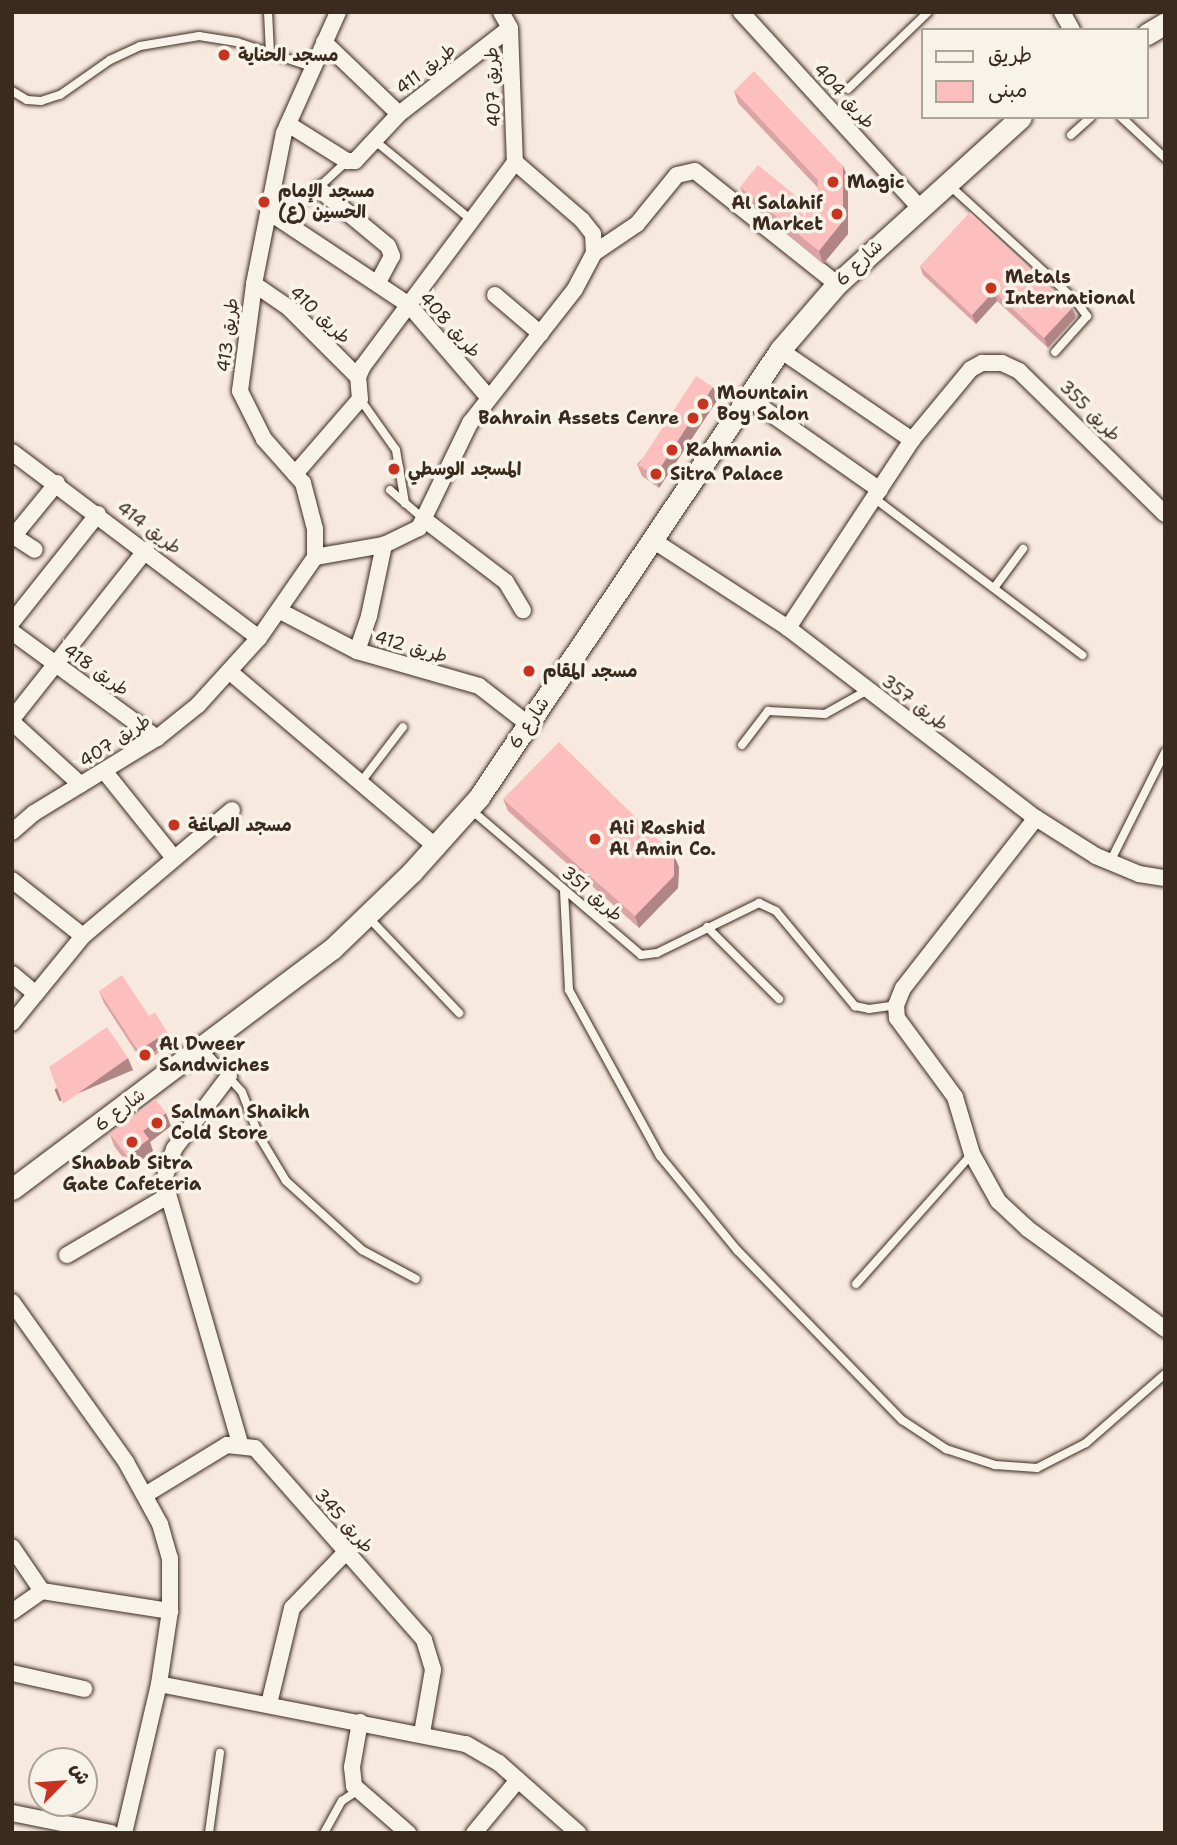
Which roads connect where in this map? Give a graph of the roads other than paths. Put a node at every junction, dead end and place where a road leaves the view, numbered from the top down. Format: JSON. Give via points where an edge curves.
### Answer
{"nodes":[{"id":1,"x":268,"y":12,"type":"edge"},
{"id":2,"x":338,"y":12,"type":"edge"},
{"id":3,"x":501,"y":12,"type":"edge"},
{"id":4,"x":741,"y":12,"type":"edge"},
{"id":5,"x":928,"y":12,"type":"edge"},
{"id":6,"x":1062,"y":12,"type":"edge"},
{"id":7,"x":1165,"y":23,"type":"edge"},
{"id":8,"x":510,"y":28,"type":"junction"},
{"id":9,"x":1071,"y":28,"type":"edge"},
{"id":10,"x":1149,"y":33,"type":"edge"},
{"id":11,"x":324,"y":42,"type":"junction"},
{"id":12,"x":270,"y":52,"type":"junction"},
{"id":13,"x":315,"y":68,"type":"junction"},
{"id":14,"x":848,"y":89,"type":"dead end"},
{"id":15,"x":12,"y":91,"type":"edge"},
{"id":16,"x":399,"y":114,"type":"junction"},
{"id":17,"x":1019,"y":119,"type":"edge"},
{"id":18,"x":1089,"y":119,"type":"edge"},
{"id":19,"x":1123,"y":119,"type":"edge"},
{"id":20,"x":288,"y":124,"type":"junction"},
{"id":21,"x":1071,"y":135,"type":"dead end"},
{"id":22,"x":374,"y":140,"type":"junction"},
{"id":23,"x":1165,"y":158,"type":"edge"},
{"id":24,"x":346,"y":161,"type":"junction"},
{"id":25,"x":515,"y":162,"type":"junction"},
{"id":26,"x":946,"y":182,"type":"junction"},
{"id":27,"x":319,"y":189,"type":"junction"},
{"id":28,"x":270,"y":206,"type":"junction"},
{"id":29,"x":918,"y":206,"type":"junction"},
{"id":30,"x":469,"y":218,"type":"junction"},
{"id":31,"x":594,"y":253,"type":"junction"},
{"id":32,"x":377,"y":282,"type":"junction"},
{"id":33,"x":254,"y":284,"type":"junction"},
{"id":34,"x":837,"y":284,"type":"junction"},
{"id":35,"x":495,"y":295,"type":"dead end"},
{"id":36,"x":409,"y":305,"type":"junction"},
{"id":37,"x":541,"y":334,"type":"junction"},
{"id":38,"x":780,"y":349,"type":"junction"},
{"id":39,"x":1055,"y":352,"type":"dead end"},
{"id":40,"x":358,"y":377,"type":"junction"},
{"id":41,"x":747,"y":397,"type":"junction"},
{"id":42,"x":360,"y":398,"type":"junction"},
{"id":43,"x":489,"y":398,"type":"junction"},
{"id":44,"x":912,"y":440,"type":"junction"},
{"id":45,"x":13,"y":453,"type":"edge"},
{"id":46,"x":295,"y":474,"type":"junction"},
{"id":47,"x":57,"y":483,"type":"junction"},
{"id":48,"x":390,"y":490,"type":"dead end"},
{"id":49,"x":877,"y":494,"type":"junction"},
{"id":50,"x":405,"y":503,"type":"junction"},
{"id":51,"x":98,"y":514,"type":"junction"},
{"id":52,"x":1165,"y":514,"type":"edge"},
{"id":53,"x":425,"y":520,"type":"junction"},
{"id":54,"x":13,"y":536,"type":"edge"},
{"id":55,"x":651,"y":538,"type":"junction"},
{"id":56,"x":384,"y":545,"type":"junction"},
{"id":57,"x":1023,"y":549,"type":"dead end"},
{"id":58,"x":146,"y":550,"type":"junction"},
{"id":59,"x":34,"y":551,"type":"dead end"},
{"id":60,"x":315,"y":557,"type":"junction"},
{"id":61,"x":995,"y":588,"type":"junction"},
{"id":62,"x":523,"y":610,"type":"dead end"},
{"id":63,"x":280,"y":611,"type":"junction"},
{"id":64,"x":12,"y":622,"type":"edge"},
{"id":65,"x":788,"y":628,"type":"junction"},
{"id":66,"x":12,"y":632,"type":"edge"},
{"id":67,"x":259,"y":638,"type":"junction"},
{"id":68,"x":356,"y":651,"type":"junction"},
{"id":69,"x":1082,"y":655,"type":"dead end"},
{"id":70,"x":56,"y":665,"type":"junction"},
{"id":71,"x":230,"y":672,"type":"junction"},
{"id":72,"x":868,"y":690,"type":"junction"},
{"id":73,"x":12,"y":720,"type":"edge"},
{"id":74,"x":528,"y":724,"type":"junction"},
{"id":75,"x":403,"y":727,"type":"dead end"},
{"id":76,"x":157,"y":738,"type":"junction"},
{"id":77,"x":742,"y":745,"type":"dead end"},
{"id":78,"x":1165,"y":752,"type":"edge"},
{"id":79,"x":105,"y":772,"type":"junction"},
{"id":80,"x":361,"y":782,"type":"junction"},
{"id":81,"x":81,"y":785,"type":"junction"},
{"id":82,"x":469,"y":808,"type":"junction"},
{"id":83,"x":232,"y":810,"type":"dead end"},
{"id":84,"x":1036,"y":818,"type":"junction"},
{"id":85,"x":12,"y":832,"type":"edge"},
{"id":86,"x":435,"y":846,"type":"junction"},
{"id":87,"x":174,"y":858,"type":"junction"},
{"id":88,"x":1110,"y":862,"type":"junction"},
{"id":89,"x":1165,"y":878,"type":"edge"},
{"id":90,"x":12,"y":880,"type":"edge"},
{"id":91,"x":564,"y":891,"type":"junction"},
{"id":92,"x":367,"y":916,"type":"junction"},
{"id":93,"x":707,"y":927,"type":"junction"},
{"id":94,"x":83,"y":936,"type":"junction"},
{"id":95,"x":12,"y":974,"type":"edge"},
{"id":96,"x":36,"y":994,"type":"junction"},
{"id":97,"x":779,"y":999,"type":"dead end"},
{"id":98,"x":896,"y":1005,"type":"junction"},
{"id":99,"x":459,"y":1013,"type":"dead end"},
{"id":100,"x":12,"y":1023,"type":"edge"},
{"id":101,"x":202,"y":1048,"type":"junction"},
{"id":102,"x":229,"y":1076,"type":"junction"},
{"id":103,"x":972,"y":1154,"type":"junction"},
{"id":104,"x":12,"y":1189,"type":"edge"},
{"id":105,"x":166,"y":1197,"type":"junction"},
{"id":106,"x":67,"y":1255,"type":"dead end"},
{"id":107,"x":416,"y":1279,"type":"dead end"},
{"id":108,"x":856,"y":1284,"type":"dead end"},
{"id":109,"x":12,"y":1302,"type":"edge"},
{"id":110,"x":1165,"y":1329,"type":"edge"},
{"id":111,"x":1165,"y":1374,"type":"edge"},
{"id":112,"x":240,"y":1443,"type":"junction"},
{"id":113,"x":145,"y":1495,"type":"junction"},
{"id":114,"x":12,"y":1547,"type":"edge"},
{"id":115,"x":345,"y":1553,"type":"junction"},
{"id":116,"x":42,"y":1591,"type":"junction"},
{"id":117,"x":170,"y":1611,"type":"junction"},
{"id":118,"x":12,"y":1612,"type":"edge"},
{"id":119,"x":12,"y":1673,"type":"edge"},
{"id":120,"x":159,"y":1684,"type":"junction"},
{"id":121,"x":84,"y":1689,"type":"dead end"},
{"id":122,"x":269,"y":1704,"type":"junction"},
{"id":123,"x":360,"y":1722,"type":"junction"},
{"id":124,"x":422,"y":1733,"type":"junction"},
{"id":125,"x":220,"y":1753,"type":"dead end"},
{"id":126,"x":518,"y":1780,"type":"junction"},
{"id":127,"x":357,"y":1791,"type":"junction"},
{"id":128,"x":12,"y":1813,"type":"edge"},
{"id":129,"x":111,"y":1833,"type":"edge"},
{"id":130,"x":124,"y":1833,"type":"edge"},
{"id":131,"x":209,"y":1833,"type":"edge"},
{"id":132,"x":324,"y":1833,"type":"edge"},
{"id":133,"x":408,"y":1833,"type":"edge"},
{"id":134,"x":474,"y":1833,"type":"edge"},
{"id":135,"x":578,"y":1833,"type":"edge"}],
"edges":[{"from":1,"to":12,"type":"lane"},
{"from":2,"to":11,"type":"street","name":"طريق 413"},
{"from":3,"to":8,"type":"street","name":"طريق 407"},
{"from":4,"to":29,"type":"street","name":"طريق 404"},
{"from":5,"to":14,"type":"lane"},
{"from":6,"to":9,"type":"street"},
{"from":7,"to":10,"type":"street"},
{"from":8,"to":16,"type":"street","name":"طريق 411"},
{"from":8,"to":25,"type":"street","name":"طريق 407"},
{"from":11,"to":13,"type":"street","name":"طريق 413"},
{"from":11,"to":16,"type":"street","name":"طريق 411"},
{"from":12,"to":13,"type":"lane"},
{"from":12,"to":15,"type":"lane","via":[[199,36],[170,38],[110,60],[60,95],[27,100]]},
{"from":13,"to":20,"type":"street","name":"طريق 413"},
{"from":16,"to":22,"type":"street","name":"طريق 411"},
{"from":17,"to":26,"type":"street","name":"شارع 6"},
{"from":18,"to":21,"type":"lane"},
{"from":19,"to":23,"type":"lane"},
{"from":20,"to":24,"type":"street"},
{"from":20,"to":28,"type":"street","name":"طريق 413"},
{"from":22,"to":24,"type":"street","name":"طريق 411","via":[[355,161]]},
{"from":22,"to":30,"type":"lane"},
{"from":24,"to":27,"type":"lane"},
{"from":25,"to":30,"type":"street"},
{"from":25,"to":31,"type":"street","via":[[582,220],[593,234]]},
{"from":26,"to":29,"type":"street","name":"شارع 6"},
{"from":26,"to":39,"type":"lane","via":[[1087,316]]},
{"from":27,"to":28,"type":"lane","via":[[304,201]]},
{"from":27,"to":32,"type":"street","via":[[388,246],[392,256]]},
{"from":28,"to":32,"type":"street","name":"طريق 408"},
{"from":28,"to":33,"type":"street","name":"طريق 413"},
{"from":29,"to":34,"type":"street","name":"شارع 6"},
{"from":30,"to":36,"type":"street"},
{"from":31,"to":34,"type":"street","via":[[637,225],[677,175],[695,171]]},
{"from":31,"to":37,"type":"street"},
{"from":32,"to":36,"type":"street","name":"طريق 408"},
{"from":33,"to":40,"type":"street","name":"طريق 410","via":[[289,308]]},
{"from":33,"to":46,"type":"street","name":"طريق 413","via":[[240,391],[264,439]]},
{"from":34,"to":38,"type":"street","name":"شارع 6"},
{"from":35,"to":37,"type":"street"},
{"from":36,"to":40,"type":"street"},
{"from":36,"to":43,"type":"street","name":"طريق 408"},
{"from":37,"to":43,"type":"street"},
{"from":38,"to":41,"type":"street","name":"شارع 6"},
{"from":38,"to":44,"type":"street"},
{"from":40,"to":42,"type":"street"},
{"from":41,"to":49,"type":"street"},
{"from":41,"to":55,"type":"street","name":"شارع 6"},
{"from":42,"to":46,"type":"street"},
{"from":42,"to":50,"type":"lane","via":[[396,450]]},
{"from":43,"to":53,"type":"street","via":[[470,423]]},
{"from":44,"to":49,"type":"street"},
{"from":44,"to":52,"type":"street","name":"طريق 355","via":[[975,366],[1002,363],[1019,370]]},
{"from":45,"to":47,"type":"street","name":"طريق 414"},
{"from":46,"to":60,"type":"street","name":"طريق 413","via":[[310,505]]},
{"from":47,"to":51,"type":"street","name":"طريق 414"},
{"from":47,"to":54,"type":"street"},
{"from":48,"to":50,"type":"lane"},
{"from":49,"to":61,"type":"lane"},
{"from":49,"to":65,"type":"street"},
{"from":50,"to":53,"type":"lane"},
{"from":51,"to":58,"type":"street","name":"طريق 414"},
{"from":51,"to":64,"type":"street"},
{"from":53,"to":56,"type":"street","via":[[419,528]]},
{"from":53,"to":62,"type":"street","via":[[506,582]]},
{"from":54,"to":59,"type":"street"},
{"from":55,"to":65,"type":"street","name":"طريق 357"},
{"from":55,"to":74,"type":"street","name":"شارع 6"},
{"from":56,"to":60,"type":"street"},
{"from":56,"to":68,"type":"street","via":[[378,583]]},
{"from":57,"to":61,"type":"lane"},
{"from":58,"to":67,"type":"street","name":"طريق 414"},
{"from":58,"to":70,"type":"street"},
{"from":60,"to":63,"type":"street"},
{"from":61,"to":69,"type":"lane"},
{"from":63,"to":67,"type":"street"},
{"from":63,"to":68,"type":"street","name":"طريق 412"},
{"from":65,"to":72,"type":"street","name":"طريق 357"},
{"from":66,"to":70,"type":"street","name":"طريق 418"},
{"from":67,"to":71,"type":"street","name":"طريق 407"},
{"from":68,"to":74,"type":"street","name":"طريق 412","via":[[480,686]]},
{"from":70,"to":73,"type":"street"},
{"from":70,"to":76,"type":"street","name":"طريق 418"},
{"from":71,"to":76,"type":"street","name":"طريق 407"},
{"from":71,"to":80,"type":"street"},
{"from":72,"to":77,"type":"lane","via":[[825,714],[768,710]]},
{"from":72,"to":84,"type":"street","name":"طريق 357"},
{"from":73,"to":81,"type":"street"},
{"from":74,"to":82,"type":"street","name":"شارع 6"},
{"from":75,"to":80,"type":"lane"},
{"from":76,"to":79,"type":"street","name":"طريق 407"},
{"from":78,"to":88,"type":"lane"},
{"from":79,"to":81,"type":"street","name":"طريق 407"},
{"from":79,"to":87,"type":"street"},
{"from":80,"to":86,"type":"street"},
{"from":81,"to":85,"type":"street","name":"طريق 407"},
{"from":82,"to":86,"type":"street","name":"شارع 6"},
{"from":82,"to":91,"type":"lane","name":"طريق 351"},
{"from":83,"to":87,"type":"street"},
{"from":84,"to":88,"type":"street","name":"طريق 357"},
{"from":84,"to":98,"type":"street","via":[[903,988]]},
{"from":86,"to":92,"type":"street","name":"شارع 6"},
{"from":87,"to":94,"type":"street"},
{"from":88,"to":89,"type":"street","name":"طريق 357"},
{"from":90,"to":94,"type":"street"},
{"from":91,"to":93,"type":"lane","name":"طريق 351","via":[[641,955],[657,953]]},
{"from":91,"to":111,"type":"lane","via":[[569,990],[660,1156],[737,1250],[902,1420],[946,1449],[995,1465],[1037,1468],[1086,1443]]},
{"from":92,"to":99,"type":"lane"},
{"from":92,"to":101,"type":"street","name":"شارع 6","via":[[332,949]]},
{"from":93,"to":97,"type":"lane"},
{"from":93,"to":98,"type":"lane","via":[[750,904],[768,905],[855,1006]]},
{"from":94,"to":96,"type":"street"},
{"from":95,"to":96,"type":"street"},
{"from":96,"to":100,"type":"street"},
{"from":98,"to":103,"type":"street","via":[[897,1018],[956,1097]]},
{"from":101,"to":102,"type":"lane"},
{"from":101,"to":104,"type":"street","name":"شارع 6"},
{"from":102,"to":105,"type":"street","via":[[174,1149],[167,1164]]},
{"from":102,"to":107,"type":"lane","via":[[242,1092],[259,1136],[286,1181],[362,1250]]},
{"from":103,"to":108,"type":"lane"},
{"from":103,"to":110,"type":"street","via":[[998,1201],[1028,1229]]},
{"from":105,"to":106,"type":"street"},
{"from":105,"to":112,"type":"street","via":[[189,1258]]},
{"from":109,"to":113,"type":"street"},
{"from":112,"to":113,"type":"street","via":[[222,1447]]},
{"from":112,"to":115,"type":"street","name":"طريق 345","via":[[261,1453]]},
{"from":113,"to":117,"type":"street","via":[[170,1558]]},
{"from":114,"to":116,"type":"street"},
{"from":115,"to":122,"type":"street","via":[[292,1608]]},
{"from":115,"to":124,"type":"street","name":"طريق 345","via":[[429,1650],[433,1670]]},
{"from":116,"to":117,"type":"street"},
{"from":116,"to":118,"type":"street"},
{"from":117,"to":120,"type":"street"},
{"from":119,"to":121,"type":"street"},
{"from":120,"to":122,"type":"street"},
{"from":120,"to":130,"type":"street"},
{"from":122,"to":123,"type":"street"},
{"from":123,"to":124,"type":"street"},
{"from":123,"to":127,"type":"street","via":[[352,1773]]},
{"from":124,"to":126,"type":"street","via":[[477,1750]]},
{"from":125,"to":131,"type":"lane"},
{"from":126,"to":134,"type":"street"},
{"from":126,"to":135,"type":"street"},
{"from":127,"to":132,"type":"lane","via":[[342,1801]]},
{"from":127,"to":133,"type":"street"},
{"from":128,"to":129,"type":"street"}]}
